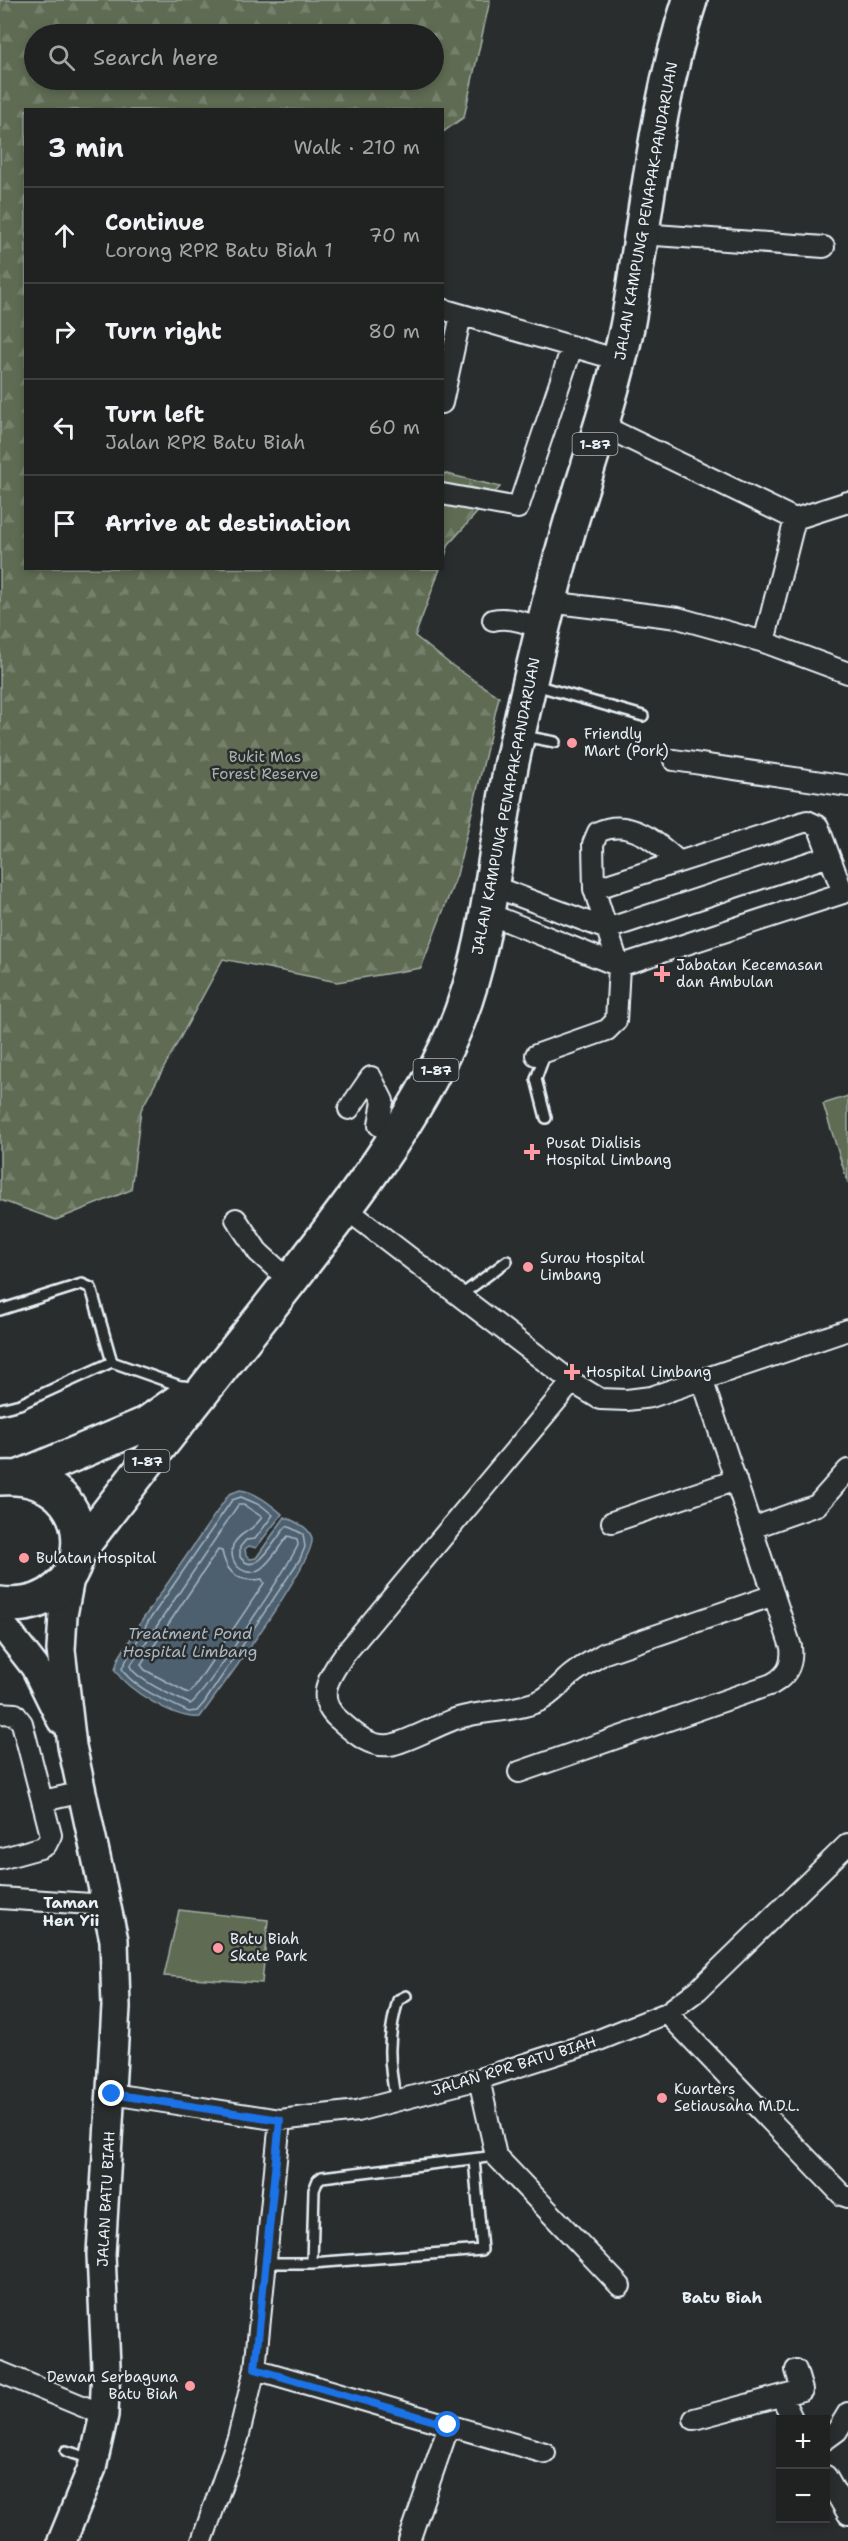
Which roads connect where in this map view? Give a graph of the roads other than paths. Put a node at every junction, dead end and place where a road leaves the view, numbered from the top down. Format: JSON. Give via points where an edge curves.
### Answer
{"nodes":[{"id":1,"x":690,"y":0,"type":"edge"},
{"id":2,"x":641,"y":234,"type":"junction"},
{"id":3,"x":824,"y":247,"type":"dead end"},
{"id":4,"x":452,"y":312,"type":"edge"},
{"id":5,"x":572,"y":347,"type":"junction"},
{"id":6,"x":619,"y":360,"type":"junction"},
{"id":7,"x":444,"y":385,"type":"edge"},
{"id":8,"x":601,"y":425,"type":"junction"},
{"id":9,"x":444,"y":494,"type":"edge"},
{"id":10,"x":848,"y":502,"type":"edge"},
{"id":11,"x":795,"y":519,"type":"junction"},
{"id":12,"x":546,"y":615,"type":"junction"},
{"id":13,"x":493,"y":620,"type":"dead end"},
{"id":14,"x":764,"y":642,"type":"junction"},
{"id":15,"x":848,"y":673,"type":"edge"},
{"id":16,"x":530,"y":683,"type":"junction"},
{"id":17,"x":643,"y":716,"type":"dead end"},
{"id":18,"x":518,"y":735,"type":"junction"},
{"id":19,"x":555,"y":742,"type":"dead end"},
{"id":20,"x":674,"y":760,"type":"dead end"},
{"id":21,"x":848,"y":786,"type":"edge"},
{"id":22,"x":829,"y":856,"type":"junction"},
{"id":23,"x":679,"y":862,"type":"junction"},
{"id":24,"x":594,"y":889,"type":"junction"},
{"id":25,"x":490,"y":899,"type":"junction"},
{"id":26,"x":846,"y":899,"type":"edge"},
{"id":27,"x":607,"y":929,"type":"junction"},
{"id":28,"x":619,"y":966,"type":"junction"},
{"id":29,"x":541,"y":1053,"type":"joint"},
{"id":30,"x":349,"y":1109,"type":"dead end"},
{"id":31,"x":546,"y":1118,"type":"dead end"},
{"id":32,"x":396,"y":1137,"type":"junction"},
{"id":33,"x":345,"y":1208,"type":"junction"},
{"id":34,"x":236,"y":1220,"type":"dead end"},
{"id":35,"x":507,"y":1261,"type":"dead end"},
{"id":36,"x":290,"y":1281,"type":"junction"},
{"id":37,"x":460,"y":1296,"type":"junction"},
{"id":38,"x":0,"y":1310,"type":"edge"},
{"id":39,"x":848,"y":1330,"type":"edge"},
{"id":40,"x":112,"y":1362,"type":"junction"},
{"id":41,"x":702,"y":1379,"type":"junction"},
{"id":42,"x":206,"y":1382,"type":"junction"},
{"id":43,"x":572,"y":1382,"type":"junction"},
{"id":44,"x":0,"y":1409,"type":"edge"},
{"id":45,"x":848,"y":1470,"type":"edge"},
{"id":46,"x":10,"y":1478,"type":"edge"},
{"id":47,"x":736,"y":1480,"type":"junction"},
{"id":48,"x":612,"y":1522,"type":"dead end"},
{"id":49,"x":752,"y":1528,"type":"junction"},
{"id":50,"x":75,"y":1563,"type":"junction"},
{"id":51,"x":774,"y":1594,"type":"junction"},
{"id":52,"x":0,"y":1604,"type":"edge"},
{"id":53,"x":0,"y":1622,"type":"edge"},
{"id":54,"x":0,"y":1713,"type":"edge"},
{"id":55,"x":72,"y":1746,"type":"junction"},
{"id":56,"x":519,"y":1772,"type":"dead end"},
{"id":57,"x":83,"y":1792,"type":"junction"},
{"id":58,"x":43,"y":1801,"type":"junction"},
{"id":59,"x":848,"y":1844,"type":"edge"},
{"id":60,"x":0,"y":1859,"type":"edge"},
{"id":61,"x":0,"y":1898,"type":"edge"},
{"id":62,"x":106,"y":1905,"type":"junction"},
{"id":63,"x":406,"y":1996,"type":"dead end"},
{"id":64,"x":667,"y":2013,"type":"junction"},
{"id":65,"x":479,"y":2079,"type":"junction"},
{"id":66,"x":112,"y":2094,"type":"junction"},
{"id":67,"x":396,"y":2101,"type":"junction"},
{"id":68,"x":280,"y":2120,"type":"junction"},
{"id":69,"x":496,"y":2156,"type":"junction"},
{"id":70,"x":474,"y":2159,"type":"junction"},
{"id":71,"x":848,"y":2197,"type":"edge"},
{"id":72,"x":265,"y":2263,"type":"junction"},
{"id":73,"x":312,"y":2263,"type":"junction"},
{"id":74,"x":620,"y":2286,"type":"dead end"},
{"id":75,"x":255,"y":2369,"type":"junction"},
{"id":76,"x":796,"y":2370,"type":"dead end"},
{"id":77,"x":0,"y":2372,"type":"edge"},
{"id":78,"x":781,"y":2396,"type":"junction"},
{"id":79,"x":848,"y":2413,"type":"edge"},
{"id":80,"x":104,"y":2415,"type":"junction"},
{"id":81,"x":790,"y":2415,"type":"edge"},
{"id":82,"x":694,"y":2419,"type":"dead end"},
{"id":83,"x":448,"y":2425,"type":"junction"},
{"id":84,"x":830,"y":2436,"type":"edge"},
{"id":85,"x":66,"y":2451,"type":"dead end"},
{"id":86,"x":545,"y":2454,"type":"dead end"},
{"id":87,"x":94,"y":2460,"type":"junction"},
{"id":88,"x":830,"y":2480,"type":"edge"},
{"id":89,"x":843,"y":2491,"type":"edge"},
{"id":90,"x":848,"y":2514,"type":"edge"},
{"id":91,"x":62,"y":2541,"type":"edge"},
{"id":92,"x":202,"y":2541,"type":"edge"},
{"id":93,"x":409,"y":2541,"type":"edge"}],
"edges":[{"from":1,"to":2,"type":"highway","name":"JALAN KAMPUNG PENAPAK-PANDARUAN","number":"1-87","via":[[657,130]]},
{"from":2,"to":3,"type":"street"},
{"from":2,"to":6,"type":"highway","name":"JALAN KAMPUNG PENAPAK-PANDARUAN","number":"1-87"},
{"from":4,"to":5,"type":"street"},
{"from":4,"to":7,"type":"street"},
{"from":5,"to":6,"type":"street"},
{"from":5,"to":9,"type":"street","via":[[518,508]]},
{"from":6,"to":8,"type":"highway","name":"JALAN KAMPUNG PENAPAK-PANDARUAN","number":"1-87"},
{"from":8,"to":11,"type":"street"},
{"from":8,"to":12,"type":"highway","name":"JALAN KAMPUNG PENAPAK-PANDARUAN","number":"1-87"},
{"from":10,"to":11,"type":"street"},
{"from":11,"to":14,"type":"street"},
{"from":12,"to":13,"type":"street","via":[[528,622]]},
{"from":12,"to":14,"type":"street","via":[[678,618]]},
{"from":12,"to":16,"type":"highway","name":"JALAN KAMPUNG PENAPAK-PANDARUAN","number":"1-87"},
{"from":14,"to":15,"type":"street"},
{"from":16,"to":17,"type":"lane"},
{"from":16,"to":18,"type":"highway","name":"JALAN KAMPUNG PENAPAK-PANDARUAN","number":"1-87"},
{"from":18,"to":19,"type":"lane"},
{"from":18,"to":25,"type":"highway","name":"JALAN KAMPUNG PENAPAK-PANDARUAN","number":"1-87"},
{"from":20,"to":21,"type":"street"},
{"from":22,"to":23,"type":"street","via":[[818,826],[807,821]]},
{"from":22,"to":26,"type":"street"},
{"from":22,"to":27,"type":"street"},
{"from":23,"to":24,"type":"street"},
{"from":23,"to":24,"type":"street","via":[[644,835],[623,827],[609,827],[598,832],[593,844]]},
{"from":24,"to":27,"type":"street"},
{"from":25,"to":27,"type":"street"},
{"from":25,"to":28,"type":"street"},
{"from":25,"to":32,"type":"highway","name":"JALAN KAMPUNG PENAPAK-PANDARUAN","number":"1-87","via":[[455,1028],[432,1078]]},
{"from":26,"to":28,"type":"street"},
{"from":27,"to":28,"type":"street"},
{"from":28,"to":29,"type":"street","via":[[617,1015],[612,1026]]},
{"from":29,"to":31,"type":"lane","via":[[536,1079]]},
{"from":30,"to":32,"type":"street","via":[[371,1077],[383,1101],[379,1125]]},
{"from":32,"to":33,"type":"highway","name":"JALAN KAMPUNG PENAPAK-PANDARUAN","number":"1-87"},
{"from":33,"to":36,"type":"highway","name":"JALAN KAMPUNG PENAPAK-PANDARUAN","number":"1-87"},
{"from":33,"to":37,"type":"street"},
{"from":34,"to":36,"type":"street","via":[[258,1252]]},
{"from":35,"to":37,"type":"lane"},
{"from":36,"to":42,"type":"highway","name":"JALAN KAMPUNG PENAPAK-PANDARUAN","number":"1-87"},
{"from":37,"to":43,"type":"street"},
{"from":38,"to":40,"type":"lane","via":[[88,1285]]},
{"from":39,"to":41,"type":"street"},
{"from":40,"to":42,"type":"lane"},
{"from":40,"to":44,"type":"lane","via":[[20,1404]]},
{"from":41,"to":43,"type":"street","via":[[651,1397],[627,1400],[600,1399]]},
{"from":41,"to":47,"type":"street"},
{"from":42,"to":46,"type":"highway","name":"JALAN KAMPUNG PENAPAK-PANDARUAN","number":"1-87","via":[[147,1424]]},
{"from":42,"to":50,"type":"highway","name":"JALAN KAMPUNG PENAPAK-PANDARUAN","number":"1-87"},
{"from":43,"to":51,"type":"street","via":[[344,1655],[327,1681],[326,1697],[334,1715],[355,1734],[372,1743],[390,1745],[457,1718],[541,1701],[605,1653]]},
{"from":45,"to":49,"type":"street","via":[[817,1505]]},
{"from":46,"to":50,"type":"highway","via":[[41,1482],[72,1511],[78,1531]]},
{"from":47,"to":48,"type":"street"},
{"from":47,"to":49,"type":"street"},
{"from":49,"to":51,"type":"street"},
{"from":50,"to":52,"type":"highway","via":[[57,1590],[39,1601],[18,1606]]},
{"from":50,"to":55,"type":"main road","via":[[63,1615],[61,1650]]},
{"from":51,"to":56,"type":"street","via":[[791,1647],[789,1669],[782,1678]]},
{"from":53,"to":55,"type":"main road","via":[[35,1667]]},
{"from":54,"to":58,"type":"street","via":[[19,1717]]},
{"from":55,"to":57,"type":"main road","name":"JALAN BATU BIAH"},
{"from":57,"to":58,"type":"street"},
{"from":57,"to":62,"type":"main road","name":"JALAN BATU BIAH"},
{"from":58,"to":60,"type":"street","via":[[51,1829],[50,1841],[40,1848]]},
{"from":59,"to":64,"type":"street","name":"JALAN RPR BATU BIAH","via":[[698,1990]]},
{"from":61,"to":62,"type":"street"},
{"from":62,"to":66,"type":"main road","name":"JALAN BATU BIAH","via":[[114,1940]]},
{"from":63,"to":67,"type":"lane","via":[[398,2000],[389,2031],[390,2075]]},
{"from":64,"to":65,"type":"street","name":"JALAN RPR BATU BIAH","via":[[594,2042]]},
{"from":64,"to":71,"type":"street"},
{"from":65,"to":67,"type":"street","name":"JALAN RPR BATU BIAH"},
{"from":65,"to":69,"type":"street"},
{"from":66,"to":68,"type":"street","name":"JALAN RPR BATU BIAH"},
{"from":66,"to":80,"type":"main road","name":"JALAN BATU BIAH","via":[[101,2254]]},
{"from":67,"to":68,"type":"street","name":"JALAN RPR BATU BIAH","via":[[357,2111]]},
{"from":68,"to":72,"type":"street"},
{"from":69,"to":70,"type":"lane"},
{"from":69,"to":74,"type":"street"},
{"from":70,"to":73,"type":"lane","via":[[322,2177],[314,2190]]},
{"from":70,"to":73,"type":"lane","via":[[482,2250]]},
{"from":72,"to":73,"type":"lane"},
{"from":72,"to":75,"type":"street"},
{"from":75,"to":83,"type":"street"},
{"from":75,"to":92,"type":"street","via":[[238,2438]]},
{"from":76,"to":78,"type":"street","via":[[802,2390]]},
{"from":77,"to":80,"type":"street"},
{"from":78,"to":81,"type":"street"},
{"from":78,"to":82,"type":"street"},
{"from":79,"to":84,"type":"street"},
{"from":80,"to":87,"type":"main road","name":"JALAN BATU BIAH"},
{"from":83,"to":86,"type":"street"},
{"from":83,"to":93,"type":"street"},
{"from":85,"to":87,"type":"lane"},
{"from":87,"to":91,"type":"main road","name":"JALAN BATU BIAH"},
{"from":88,"to":89,"type":"street"},
{"from":89,"to":90,"type":"street"}]}
